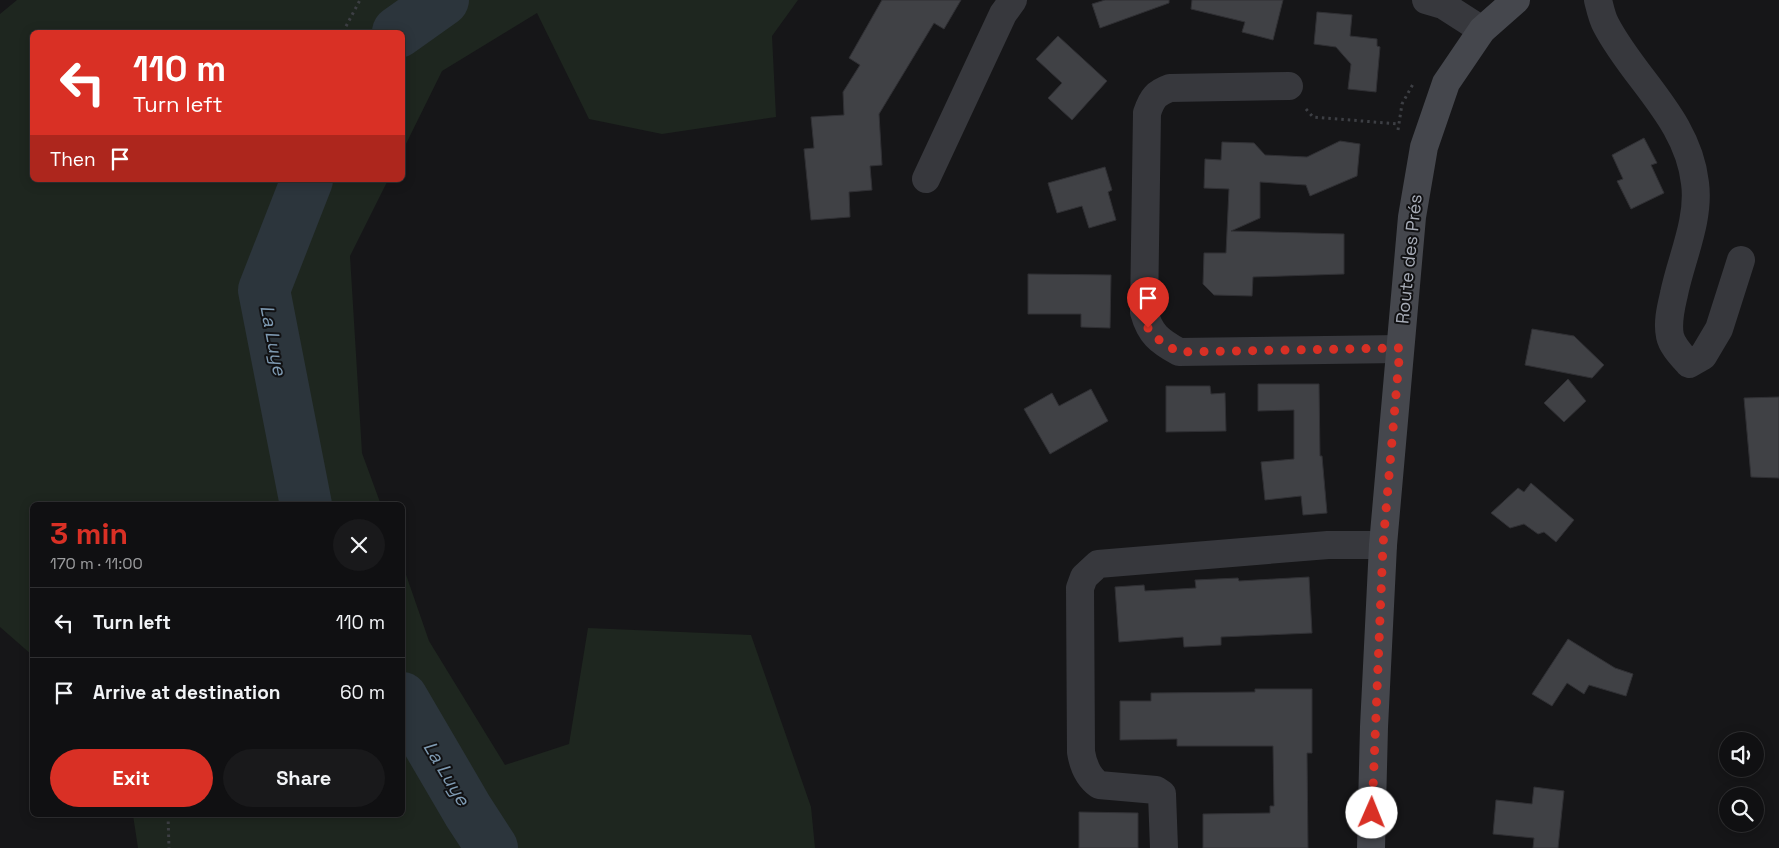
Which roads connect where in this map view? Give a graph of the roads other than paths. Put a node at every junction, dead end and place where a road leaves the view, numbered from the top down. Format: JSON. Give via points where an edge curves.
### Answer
{"nodes":[{"id":1,"x":1013,"y":0,"type":"edge"},
{"id":2,"x":1426,"y":0,"type":"edge"},
{"id":3,"x":1516,"y":0,"type":"edge"},
{"id":4,"x":1598,"y":0,"type":"edge"},
{"id":5,"x":1482,"y":30,"type":"junction"},
{"id":6,"x":1289,"y":86,"type":"road end"},
{"id":7,"x":926,"y":179,"type":"dead end"},
{"id":8,"x":1741,"y":260,"type":"dead end"},
{"id":9,"x":1400,"y":348,"type":"junction"},
{"id":10,"x":1383,"y":545,"type":"junction"},
{"id":11,"x":1164,"y":848,"type":"edge"},
{"id":12,"x":1371,"y":848,"type":"edge"}],
"edges":[{"from":1,"to":7,"type":"street","via":[[1003,14]]},
{"from":2,"to":5,"type":"street","via":[[1443,5]]},
{"from":3,"to":5,"type":"street","name":"Route des Prés"},
{"from":4,"to":8,"type":"street","via":[[1605,24],[1675,123],[1690,155],[1696,184],[1693,220],[1670,313],[1670,337],[1689,364],[1703,356],[1719,329]]},
{"from":5,"to":9,"type":"street","name":"Route des Prés","via":[[1446,82],[1424,147],[1412,217]]},
{"from":6,"to":9,"type":"street","via":[[1170,88],[1160,91],[1152,99],[1147,112],[1144,312],[1148,328],[1162,343],[1179,352]]},
{"from":9,"to":10,"type":"street","name":"Route des Prés"},
{"from":10,"to":11,"type":"street","via":[[1328,545],[1098,564],[1084,577],[1080,588],[1083,764],[1099,785],[1156,790],[1162,794]]},
{"from":10,"to":12,"type":"street","name":"Route des Prés"}]}
